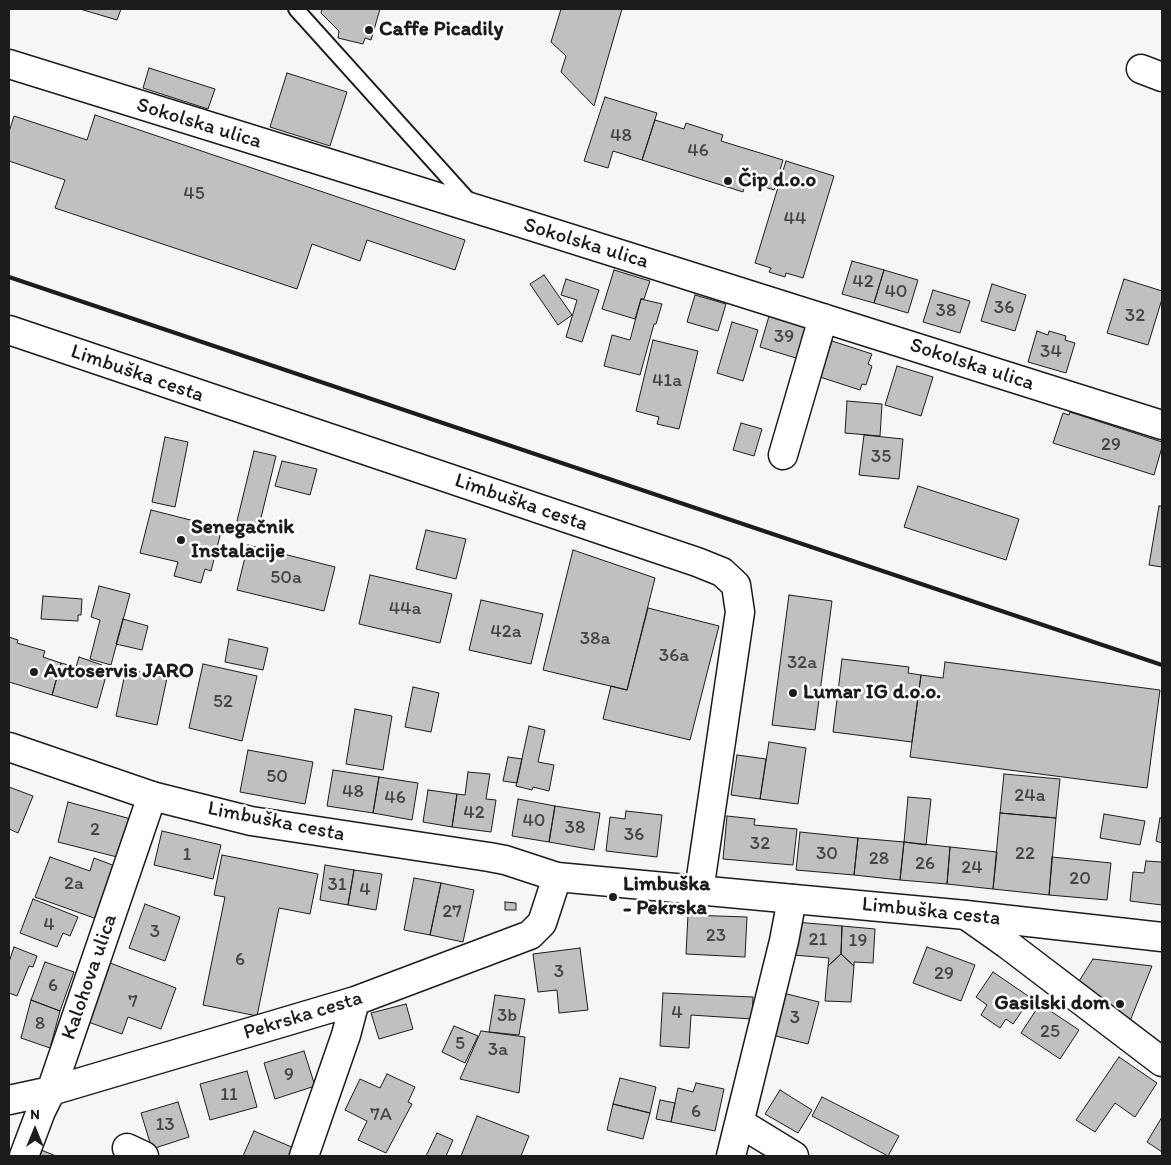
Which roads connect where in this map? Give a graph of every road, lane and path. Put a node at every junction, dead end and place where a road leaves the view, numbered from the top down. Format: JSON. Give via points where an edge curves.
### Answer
{"nodes":[{"id":1,"x":296,"y":9,"type":"edge"},
{"id":2,"x":9,"y":64,"type":"edge"},
{"id":3,"x":477,"y":210,"type":"junction"},
{"id":4,"x":821,"y":325,"type":"junction"},
{"id":5,"x":9,"y":330,"type":"edge"},
{"id":6,"x":1162,"y":426,"type":"edge"},
{"id":7,"x":783,"y":455,"type":"dead end"},
{"id":8,"x":9,"y":747,"type":"edge"},
{"id":9,"x":152,"y":796,"type":"junction"},
{"id":10,"x":557,"y":877,"type":"junction"},
{"id":11,"x":698,"y":891,"type":"junction"},
{"id":12,"x":792,"y":899,"type":"junction"},
{"id":13,"x":966,"y":915,"type":"junction"},
{"id":14,"x":1162,"y":937,"type":"edge"},
{"id":15,"x":355,"y":1001,"type":"junction"},
{"id":16,"x":1162,"y":1062,"type":"edge"},
{"id":17,"x":51,"y":1091,"type":"junction"},
{"id":18,"x":9,"y":1100,"type":"edge"},
{"id":19,"x":740,"y":1123,"type":"junction"},
{"id":20,"x":24,"y":1156,"type":"edge"},
{"id":21,"x":304,"y":1156,"type":"edge"},
{"id":22,"x":731,"y":1156,"type":"edge"},
{"id":23,"x":794,"y":1156,"type":"edge"}],
"edges":[{"from":1,"to":3,"type":"lane"},
{"from":2,"to":3,"type":"street","name":"Sokolska ulica"},
{"from":3,"to":4,"type":"street","name":"Sokolska ulica"},
{"from":4,"to":6,"type":"street","name":"Sokolska ulica"},
{"from":4,"to":7,"type":"street"},
{"from":5,"to":11,"type":"street","name":"Limbuška cesta","via":[[722,572],[736,585],[740,612]]},
{"from":8,"to":9,"type":"street","name":"Limbuška cesta"},
{"from":9,"to":10,"type":"street","name":"Limbuška cesta","via":[[251,820],[505,860]]},
{"from":9,"to":17,"type":"street","name":"Kalohova ulica"},
{"from":10,"to":11,"type":"street","name":"Limbuška cesta"},
{"from":10,"to":15,"type":"street","name":"Pekrska cesta","via":[[542,923],[530,935]]},
{"from":11,"to":12,"type":"street","name":"Limbuška cesta"},
{"from":12,"to":13,"type":"street","name":"Limbuška cesta"},
{"from":12,"to":19,"type":"street"},
{"from":13,"to":14,"type":"street","name":"Limbuška cesta"},
{"from":13,"to":16,"type":"street"},
{"from":15,"to":17,"type":"street","name":"Pekrska cesta"},
{"from":15,"to":21,"type":"street"},
{"from":17,"to":18,"type":"street","name":"Pekrska cesta"},
{"from":17,"to":20,"type":"street","name":"Kalohova ulica"},
{"from":19,"to":22,"type":"street"},
{"from":19,"to":23,"type":"street"}]}
